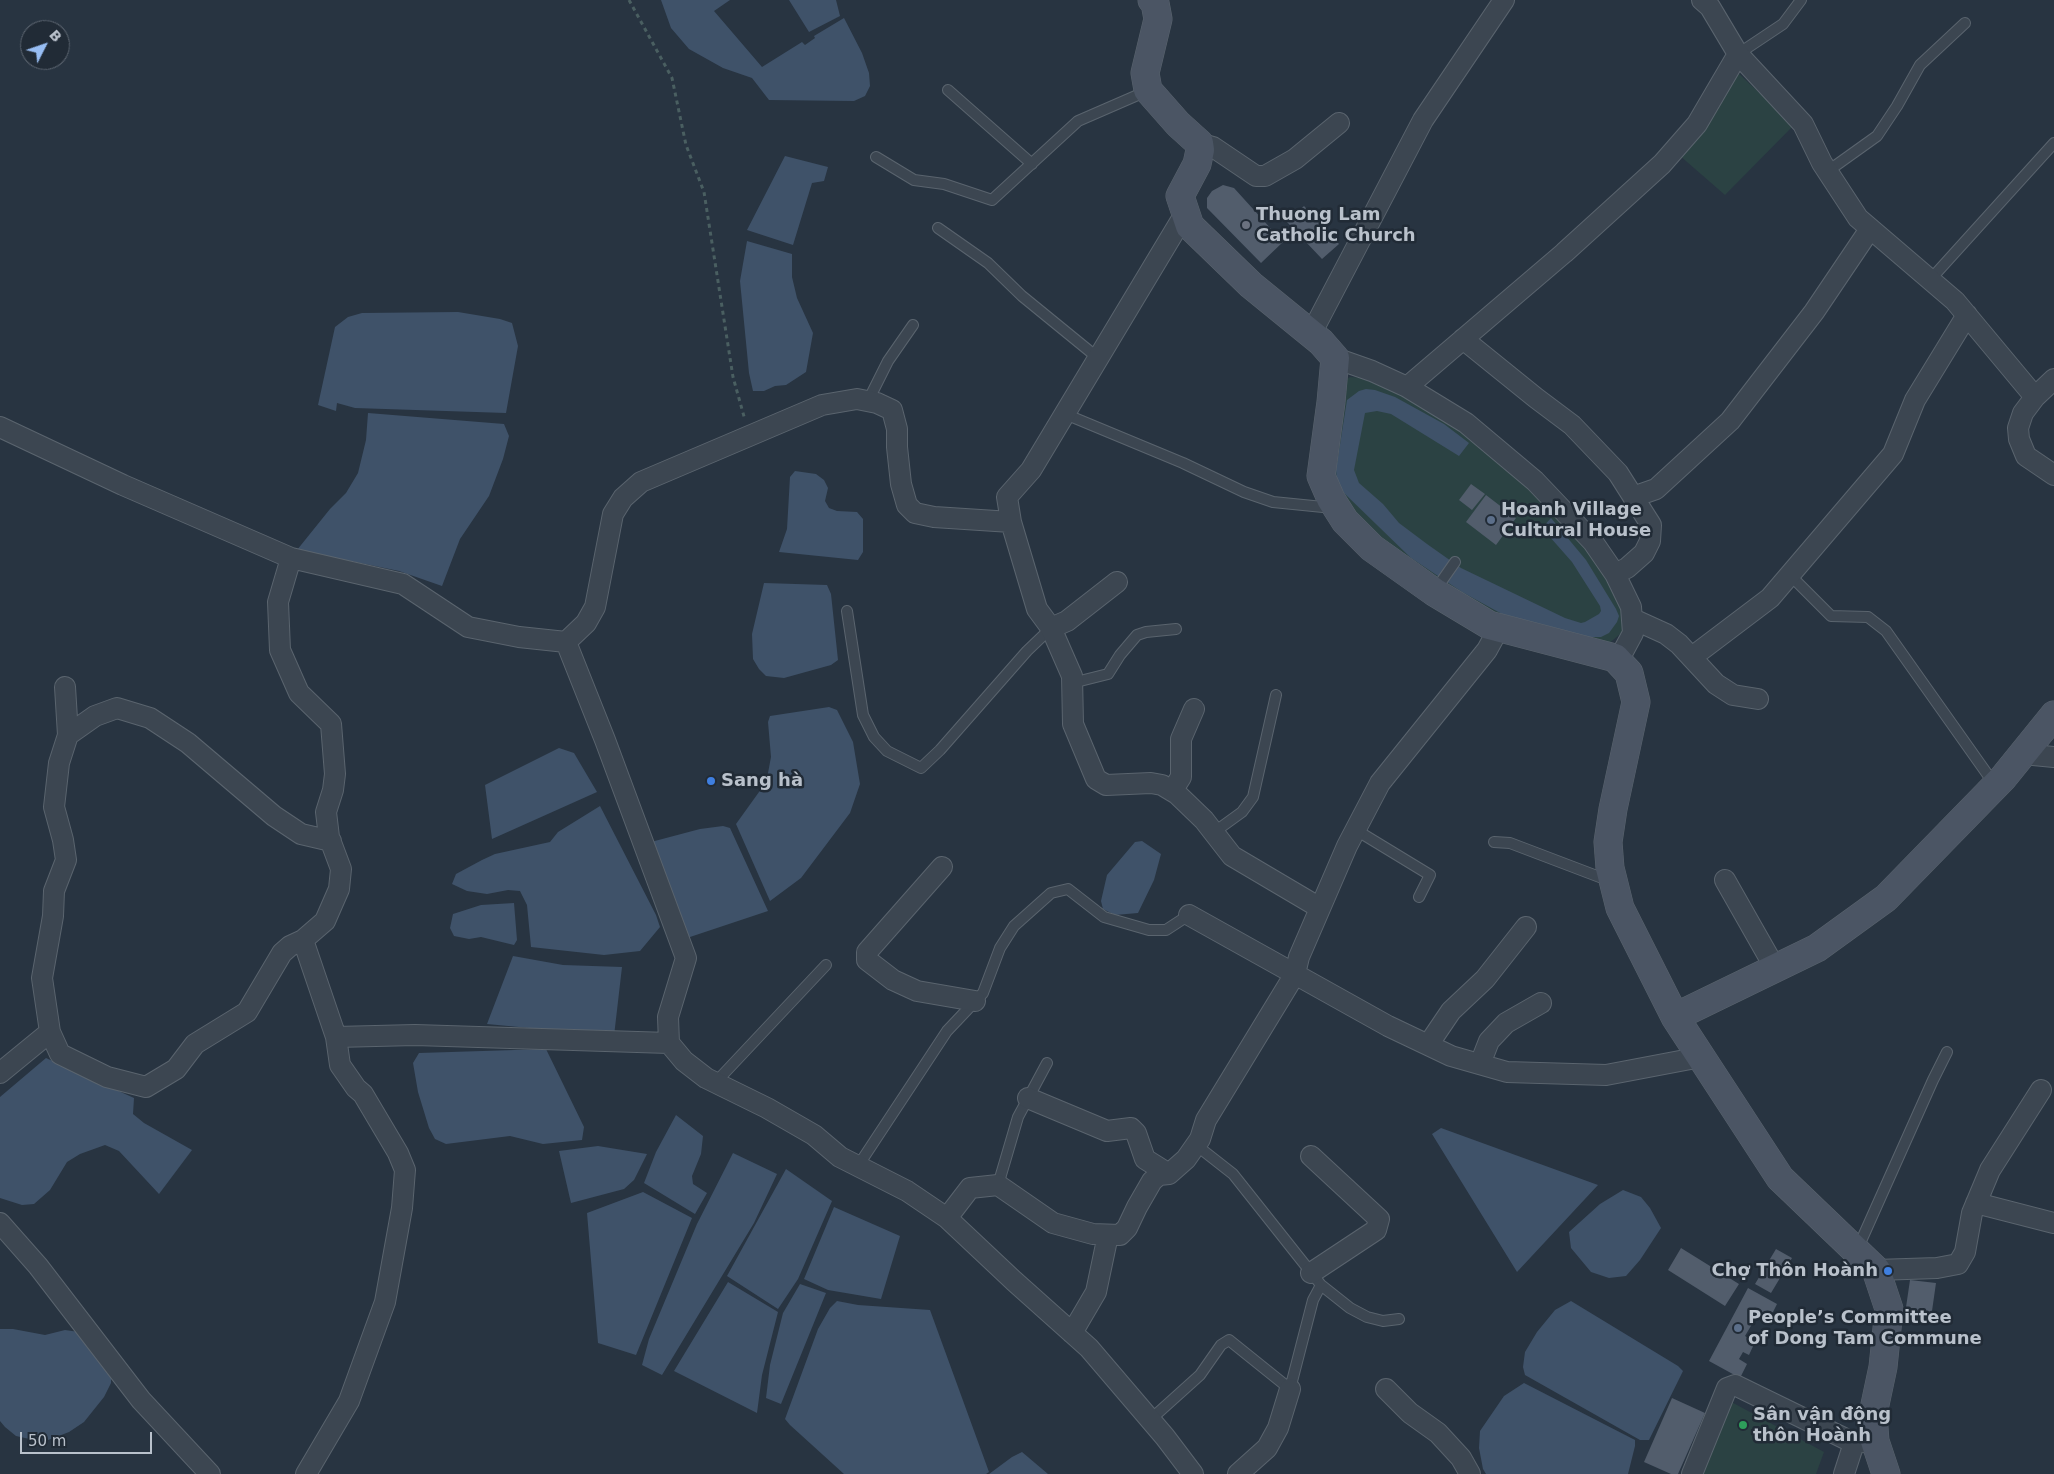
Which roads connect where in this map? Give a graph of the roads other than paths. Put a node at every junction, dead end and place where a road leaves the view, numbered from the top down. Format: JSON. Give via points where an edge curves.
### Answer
{"nodes":[{"id":1,"x":1504,"y":0,"type":"edge"},
{"id":2,"x":1702,"y":0,"type":"edge"},
{"id":3,"x":1801,"y":0,"type":"edge"},
{"id":4,"x":1154,"y":1,"type":"edge"},
{"id":5,"x":1965,"y":23,"type":"dead end"},
{"id":6,"x":1738,"y":54,"type":"junction"},
{"id":7,"x":948,"y":90,"type":"dead end"},
{"id":8,"x":1148,"y":90,"type":"junction"},
{"id":9,"x":1339,"y":123,"type":"dead end"},
{"id":10,"x":1199,"y":143,"type":"junction"},
{"id":11,"x":2054,"y":143,"type":"edge"},
{"id":12,"x":876,"y":157,"type":"dead end"},
{"id":13,"x":1032,"y":164,"type":"junction"},
{"id":14,"x":1828,"y":171,"type":"junction"},
{"id":15,"x":1186,"y":212,"type":"junction"},
{"id":16,"x":938,"y":228,"type":"dead end"},
{"id":17,"x":1870,"y":229,"type":"junction"},
{"id":18,"x":1930,"y":280,"type":"junction"},
{"id":19,"x":1967,"y":315,"type":"junction"},
{"id":20,"x":913,"y":325,"type":"dead end"},
{"id":21,"x":1311,"y":334,"type":"junction"},
{"id":22,"x":1463,"y":339,"type":"junction"},
{"id":23,"x":1098,"y":358,"type":"junction"},
{"id":24,"x":1335,"y":358,"type":"junction"},
{"id":25,"x":2054,"y":379,"type":"edge"},
{"id":26,"x":1407,"y":387,"type":"junction"},
{"id":27,"x":2035,"y":397,"type":"junction"},
{"id":28,"x":868,"y":401,"type":"junction"},
{"id":29,"x":1065,"y":414,"type":"junction"},
{"id":30,"x":0,"y":426,"type":"edge"},
{"id":31,"x":2054,"y":475,"type":"edge"},
{"id":32,"x":1633,"y":496,"type":"junction"},
{"id":33,"x":1337,"y":509,"type":"junction"},
{"id":34,"x":1011,"y":522,"type":"junction"},
{"id":35,"x":291,"y":558,"type":"junction"},
{"id":36,"x":1454,"y":562,"type":"dead end"},
{"id":37,"x":1615,"y":574,"type":"junction"},
{"id":38,"x":1790,"y":575,"type":"junction"},
{"id":39,"x":1118,"y":582,"type":"dead end"},
{"id":40,"x":1437,"y":586,"type":"junction"},
{"id":41,"x":847,"y":611,"type":"dead end"},
{"id":42,"x":1633,"y":618,"type":"junction"},
{"id":43,"x":1051,"y":628,"type":"junction"},
{"id":44,"x":1500,"y":628,"type":"junction"},
{"id":45,"x":1176,"y":629,"type":"dead end"},
{"id":46,"x":566,"y":642,"type":"junction"},
{"id":47,"x":1692,"y":657,"type":"junction"},
{"id":48,"x":1618,"y":661,"type":"junction"},
{"id":49,"x":1072,"y":683,"type":"junction"},
{"id":50,"x":65,"y":687,"type":"dead end"},
{"id":51,"x":1276,"y":696,"type":"dead end"},
{"id":52,"x":1758,"y":699,"type":"dead end"},
{"id":53,"x":1194,"y":709,"type":"dead end"},
{"id":54,"x":2054,"y":715,"type":"edge"},
{"id":55,"x":68,"y":735,"type":"junction"},
{"id":56,"x":2023,"y":754,"type":"junction"},
{"id":57,"x":2054,"y":757,"type":"edge"},
{"id":58,"x":1996,"y":786,"type":"junction"},
{"id":59,"x":1172,"y":791,"type":"junction"},
{"id":60,"x":1356,"y":830,"type":"junction"},
{"id":61,"x":1213,"y":833,"type":"junction"},
{"id":62,"x":331,"y":841,"type":"junction"},
{"id":63,"x":1494,"y":842,"type":"dead end"},
{"id":64,"x":942,"y":867,"type":"dead end"},
{"id":65,"x":1725,"y":880,"type":"dead end"},
{"id":66,"x":1614,"y":882,"type":"junction"},
{"id":67,"x":1419,"y":897,"type":"dead end"},
{"id":68,"x":1320,"y":908,"type":"junction"},
{"id":69,"x":1189,"y":915,"type":"joint"},
{"id":70,"x":1526,"y":927,"type":"dead end"},
{"id":71,"x":303,"y":940,"type":"junction"},
{"id":72,"x":826,"y":965,"type":"dead end"},
{"id":73,"x":1775,"y":968,"type":"junction"},
{"id":74,"x":1295,"y":974,"type":"junction"},
{"id":75,"x":975,"y":1001,"type":"junction"},
{"id":76,"x":1541,"y":1003,"type":"dead end"},
{"id":77,"x":1675,"y":1016,"type":"junction"},
{"id":78,"x":50,"y":1032,"type":"junction"},
{"id":79,"x":336,"y":1037,"type":"junction"},
{"id":80,"x":668,"y":1043,"type":"junction"},
{"id":81,"x":1428,"y":1045,"type":"junction"},
{"id":82,"x":1947,"y":1052,"type":"dead end"},
{"id":83,"x":1701,"y":1057,"type":"junction"},
{"id":84,"x":1047,"y":1063,"type":"dead end"},
{"id":85,"x":1480,"y":1064,"type":"junction"},
{"id":86,"x":0,"y":1072,"type":"edge"},
{"id":87,"x":715,"y":1083,"type":"junction"},
{"id":88,"x":2041,"y":1090,"type":"dead end"},
{"id":89,"x":1028,"y":1098,"type":"junction"},
{"id":90,"x":1196,"y":1145,"type":"junction"},
{"id":91,"x":1311,"y":1156,"type":"dead end"},
{"id":92,"x":858,"y":1166,"type":"junction"},
{"id":93,"x":1169,"y":1174,"type":"junction"},
{"id":94,"x":998,"y":1185,"type":"junction"},
{"id":95,"x":1976,"y":1202,"type":"junction"},
{"id":96,"x":948,"y":1218,"type":"junction"},
{"id":97,"x":0,"y":1223,"type":"edge"},
{"id":98,"x":2054,"y":1223,"type":"edge"},
{"id":99,"x":1108,"y":1234,"type":"junction"},
{"id":100,"x":1856,"y":1251,"type":"junction"},
{"id":101,"x":1876,"y":1270,"type":"junction"},
{"id":102,"x":1316,"y":1278,"type":"junction"},
{"id":103,"x":1399,"y":1319,"type":"dead end"},
{"id":104,"x":1072,"y":1333,"type":"junction"},
{"id":105,"x":1290,"y":1389,"type":"junction"},
{"id":106,"x":1386,"y":1389,"type":"dead end"},
{"id":107,"x":1150,"y":1420,"type":"junction"},
{"id":108,"x":1864,"y":1442,"type":"junction"},
{"id":109,"x":210,"y":1474,"type":"edge"},
{"id":110,"x":306,"y":1474,"type":"edge"},
{"id":111,"x":1194,"y":1474,"type":"edge"},
{"id":112,"x":1238,"y":1474,"type":"edge"},
{"id":113,"x":1470,"y":1474,"type":"edge"},
{"id":114,"x":1692,"y":1474,"type":"edge"},
{"id":115,"x":1844,"y":1474,"type":"edge"},
{"id":116,"x":1886,"y":1474,"type":"edge"}],
"edges":[{"from":1,"to":21,"type":"street","via":[[1422,120]]},
{"from":2,"to":6,"type":"street","via":[[1710,7]]},
{"from":3,"to":6,"type":"lane","via":[[1783,24]]},
{"from":4,"to":8,"type":"street","via":[[1158,19],[1145,74]]},
{"from":5,"to":14,"type":"lane","via":[[1920,66],[1877,136]]},
{"from":6,"to":14,"type":"street","via":[[1803,124]]},
{"from":6,"to":22,"type":"street","via":[[1696,124],[1662,164]]},
{"from":7,"to":13,"type":"lane"},
{"from":8,"to":10,"type":"street"},
{"from":8,"to":13,"type":"lane","via":[[1078,121]]},
{"from":9,"to":10,"type":"street","via":[[1295,160],[1265,176],[1256,176],[1213,147]]},
{"from":10,"to":15,"type":"street","via":[[1197,164],[1180,196]]},
{"from":11,"to":18,"type":"lane"},
{"from":12,"to":13,"type":"lane","via":[[914,180],[944,184],[992,200]]},
{"from":14,"to":17,"type":"street","via":[[1858,218]]},
{"from":15,"to":21,"type":"street","via":[[1190,226],[1251,284]]},
{"from":15,"to":23,"type":"street"},
{"from":16,"to":23,"type":"lane","via":[[988,263],[1022,296]]},
{"from":17,"to":18,"type":"street"},
{"from":17,"to":32,"type":"street","via":[[1814,312],[1730,421],[1656,489]]},
{"from":18,"to":19,"type":"street"},
{"from":19,"to":27,"type":"street"},
{"from":19,"to":38,"type":"street","via":[[1915,400],[1893,454]]},
{"from":20,"to":28,"type":"lane","via":[[888,361]]},
{"from":21,"to":24,"type":"street"},
{"from":22,"to":26,"type":"street"},
{"from":22,"to":32,"type":"street","via":[[1572,426],[1618,473]]},
{"from":23,"to":29,"type":"street"},
{"from":24,"to":26,"type":"street"},
{"from":24,"to":33,"type":"street","via":[[1321,476]]},
{"from":25,"to":27,"type":"street"},
{"from":26,"to":37,"type":"street","via":[[1466,423],[1535,481],[1593,542]]},
{"from":27,"to":31,"type":"street","via":[[2023,414],[2018,439],[2026,456]]},
{"from":28,"to":34,"type":"street","via":[[892,410],[897,429],[901,484],[907,505],[915,513]]},
{"from":28,"to":46,"type":"street","via":[[857,399],[822,405],[641,482],[623,498],[613,514],[595,607],[586,624]]},
{"from":29,"to":33,"type":"lane","via":[[1244,492],[1273,502]]},
{"from":29,"to":34,"type":"street","via":[[1031,470],[1007,497]]},
{"from":30,"to":35,"type":"street","via":[[123,485]]},
{"from":32,"to":37,"type":"street","via":[[1651,525],[1650,541],[1644,553]]},
{"from":33,"to":40,"type":"street","via":[[1372,548]]},
{"from":34,"to":43,"type":"street","via":[[1037,609]]},
{"from":35,"to":46,"type":"street","via":[[403,584],[468,627]]},
{"from":35,"to":62,"type":"street","via":[[278,602],[280,650],[299,693],[331,724],[336,774],[326,812]]},
{"from":36,"to":40,"type":"lane"},
{"from":37,"to":42,"type":"street"},
{"from":38,"to":47,"type":"street","via":[[1770,598]]},
{"from":38,"to":58,"type":"lane","via":[[1831,616],[1868,617],[1886,631]]},
{"from":39,"to":43,"type":"street","via":[[1067,621]]},
{"from":40,"to":44,"type":"street","via":[[1489,624]]},
{"from":41,"to":43,"type":"lane","via":[[863,715],[874,737],[887,751],[921,768],[1027,650]]},
{"from":42,"to":47,"type":"street","via":[[1666,634]]},
{"from":42,"to":48,"type":"street","via":[[1633,633]]},
{"from":43,"to":49,"type":"street"},
{"from":44,"to":48,"type":"street"},
{"from":44,"to":60,"type":"street","via":[[1487,650],[1380,783]]},
{"from":45,"to":49,"type":"lane","via":[[1137,635],[1108,674]]},
{"from":46,"to":80,"type":"street","via":[[686,958],[668,1017]]},
{"from":47,"to":52,"type":"street","via":[[1716,684],[1733,695]]},
{"from":48,"to":66,"type":"street","via":[[1629,673],[1636,702],[1608,842]]},
{"from":49,"to":59,"type":"street","via":[[1073,724],[1096,779],[1106,785],[1152,783]]},
{"from":50,"to":55,"type":"street"},
{"from":51,"to":61,"type":"lane","via":[[1253,797],[1242,812]]},
{"from":53,"to":59,"type":"street","via":[[1181,739],[1181,777]]},
{"from":54,"to":56,"type":"street"},
{"from":55,"to":62,"type":"street","via":[[95,716],[117,708],[150,718],[188,743],[274,816],[301,834]]},
{"from":55,"to":78,"type":"street","via":[[59,763],[54,807],[66,860],[54,891],[42,978]]},
{"from":56,"to":57,"type":"street"},
{"from":56,"to":58,"type":"street"},
{"from":58,"to":73,"type":"street","via":[[1886,898],[1817,948]]},
{"from":59,"to":61,"type":"street","via":[[1204,820]]},
{"from":60,"to":67,"type":"lane","via":[[1430,875]]},
{"from":60,"to":68,"type":"street"},
{"from":61,"to":68,"type":"street","via":[[1232,856]]},
{"from":62,"to":71,"type":"street","via":[[341,869],[339,889],[325,921]]},
{"from":63,"to":66,"type":"lane","via":[[1510,843]]},
{"from":64,"to":75,"type":"street","via":[[867,952],[867,960],[893,980],[917,991]]},
{"from":65,"to":73,"type":"street"},
{"from":66,"to":77,"type":"street","via":[[1620,908]]},
{"from":68,"to":74,"type":"street"},
{"from":69,"to":74,"type":"street"},
{"from":69,"to":75,"type":"lane","via":[[1166,930],[1148,930],[1104,916],[1068,889],[1051,893],[1014,926],[1000,948],[983,993]]},
{"from":70,"to":81,"type":"street","via":[[1485,979],[1452,1011]]},
{"from":71,"to":78,"type":"street","via":[[282,953],[247,1012],[195,1044],[176,1069],[146,1087],[106,1077],[60,1054]]},
{"from":71,"to":79,"type":"street"},
{"from":72,"to":87,"type":"lane"},
{"from":73,"to":77,"type":"street"},
{"from":74,"to":81,"type":"street"},
{"from":74,"to":90,"type":"street","via":[[1206,1120]]},
{"from":75,"to":92,"type":"lane","via":[[947,1031]]},
{"from":76,"to":85,"type":"street","via":[[1506,1023],[1490,1041]]},
{"from":77,"to":83,"type":"street"},
{"from":78,"to":86,"type":"street"},
{"from":79,"to":80,"type":"street","via":[[415,1035]]},
{"from":79,"to":110,"type":"street","via":[[340,1064],[373,1111],[405,1170],[402,1208],[384,1302],[349,1401]]},
{"from":80,"to":87,"type":"street","via":[[684,1061]]},
{"from":81,"to":85,"type":"street"},
{"from":82,"to":100,"type":"lane"},
{"from":83,"to":85,"type":"street","via":[[1606,1075],[1507,1072]]},
{"from":83,"to":100,"type":"street","via":[[1780,1178]]},
{"from":84,"to":89,"type":"lane"},
{"from":87,"to":92,"type":"street","via":[[814,1135],[840,1157]]},
{"from":88,"to":95,"type":"street","via":[[1990,1170]]},
{"from":89,"to":93,"type":"street","via":[[1107,1130],[1131,1128],[1145,1159]]},
{"from":89,"to":94,"type":"lane","via":[[1018,1117]]},
{"from":90,"to":93,"type":"street"},
{"from":90,"to":102,"type":"lane","via":[[1233,1174]]},
{"from":91,"to":102,"type":"street","via":[[1379,1219],[1376,1230]]},
{"from":92,"to":96,"type":"street","via":[[907,1191]]},
{"from":93,"to":99,"type":"street","via":[[1158,1175],[1152,1181],[1120,1235]]},
{"from":94,"to":96,"type":"street","via":[[970,1188]]},
{"from":94,"to":99,"type":"street","via":[[1053,1223],[1093,1234]]},
{"from":95,"to":98,"type":"street"},
{"from":95,"to":101,"type":"street","via":[[1958,1264]]},
{"from":96,"to":104,"type":"street"},
{"from":97,"to":109,"type":"street","via":[[38,1266],[141,1400]]},
{"from":99,"to":104,"type":"street","via":[[1096,1292]]},
{"from":100,"to":101,"type":"street"},
{"from":101,"to":108,"type":"street","via":[[1889,1308],[1883,1367]]},
{"from":102,"to":103,"type":"lane","via":[[1350,1308],[1367,1317],[1383,1321]]},
{"from":102,"to":105,"type":"lane"},
{"from":104,"to":107,"type":"street","via":[[1089,1348]]},
{"from":105,"to":107,"type":"lane","via":[[1229,1340],[1221,1345],[1200,1375]]},
{"from":105,"to":112,"type":"street","via":[[1278,1428],[1267,1448]]},
{"from":106,"to":113,"type":"street","via":[[1410,1413],[1438,1432],[1461,1458]]},
{"from":107,"to":111,"type":"street"},
{"from":108,"to":114,"type":"street","via":[[1735,1385],[1727,1388]]},
{"from":108,"to":115,"type":"street"},
{"from":108,"to":116,"type":"street"}]}
